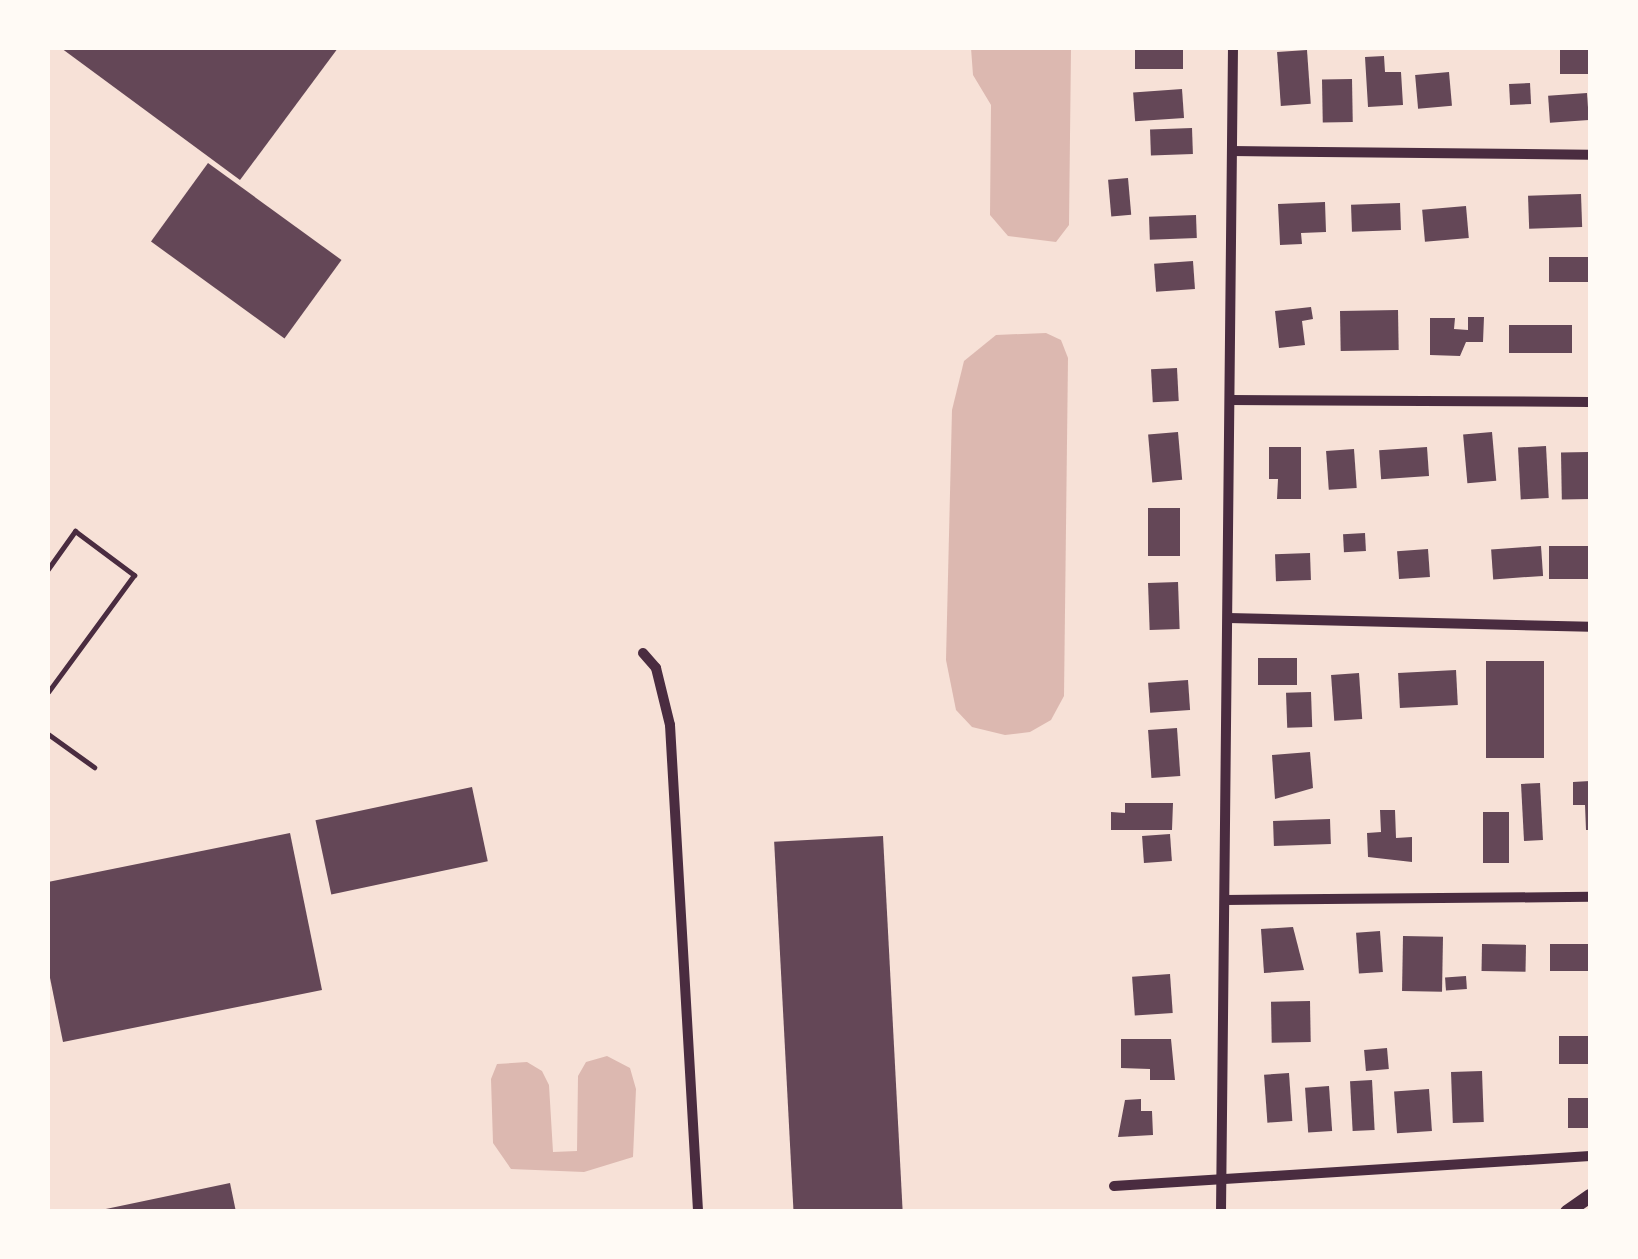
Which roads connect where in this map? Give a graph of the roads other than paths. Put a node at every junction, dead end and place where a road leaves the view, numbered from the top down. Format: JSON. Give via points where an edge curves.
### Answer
{"nodes":[{"id":1,"x":1233,"y":48,"type":"edge"},
{"id":2,"x":1232,"y":151,"type":"junction"},
{"id":3,"x":1590,"y":156,"type":"edge"},
{"id":4,"x":1230,"y":400,"type":"junction"},
{"id":5,"x":1590,"y":402,"type":"edge"},
{"id":6,"x":48,"y":569,"type":"edge"},
{"id":7,"x":1228,"y":618,"type":"junction"},
{"id":8,"x":1590,"y":627,"type":"edge"},
{"id":9,"x":643,"y":653,"type":"dead end"},
{"id":10,"x":48,"y":692,"type":"edge"},
{"id":11,"x":48,"y":734,"type":"edge"},
{"id":12,"x":94,"y":767,"type":"dead end"},
{"id":13,"x":1590,"y":897,"type":"edge"},
{"id":14,"x":1225,"y":900,"type":"junction"},
{"id":15,"x":1590,"y":1156,"type":"edge"},
{"id":16,"x":1220,"y":1178,"type":"junction"},
{"id":17,"x":1114,"y":1186,"type":"dead end"},
{"id":18,"x":1590,"y":1196,"type":"edge"},
{"id":19,"x":698,"y":1212,"type":"edge"},
{"id":20,"x":1221,"y":1212,"type":"edge"},
{"id":21,"x":1567,"y":1212,"type":"edge"}],
"edges":[{"from":1,"to":2,"type":"street"},
{"from":2,"to":3,"type":"street"},
{"from":2,"to":4,"type":"street"},
{"from":4,"to":5,"type":"street"},
{"from":4,"to":7,"type":"street"},
{"from":6,"to":10,"type":"lane","via":[[75,531],[134,575]]},
{"from":7,"to":8,"type":"street"},
{"from":7,"to":14,"type":"street"},
{"from":9,"to":19,"type":"street","via":[[656,668],[670,725]]},
{"from":11,"to":12,"type":"lane"},
{"from":13,"to":14,"type":"street"},
{"from":14,"to":16,"type":"street"},
{"from":15,"to":16,"type":"street"},
{"from":16,"to":17,"type":"street"},
{"from":16,"to":20,"type":"street"},
{"from":18,"to":21,"type":"main road"}]}
